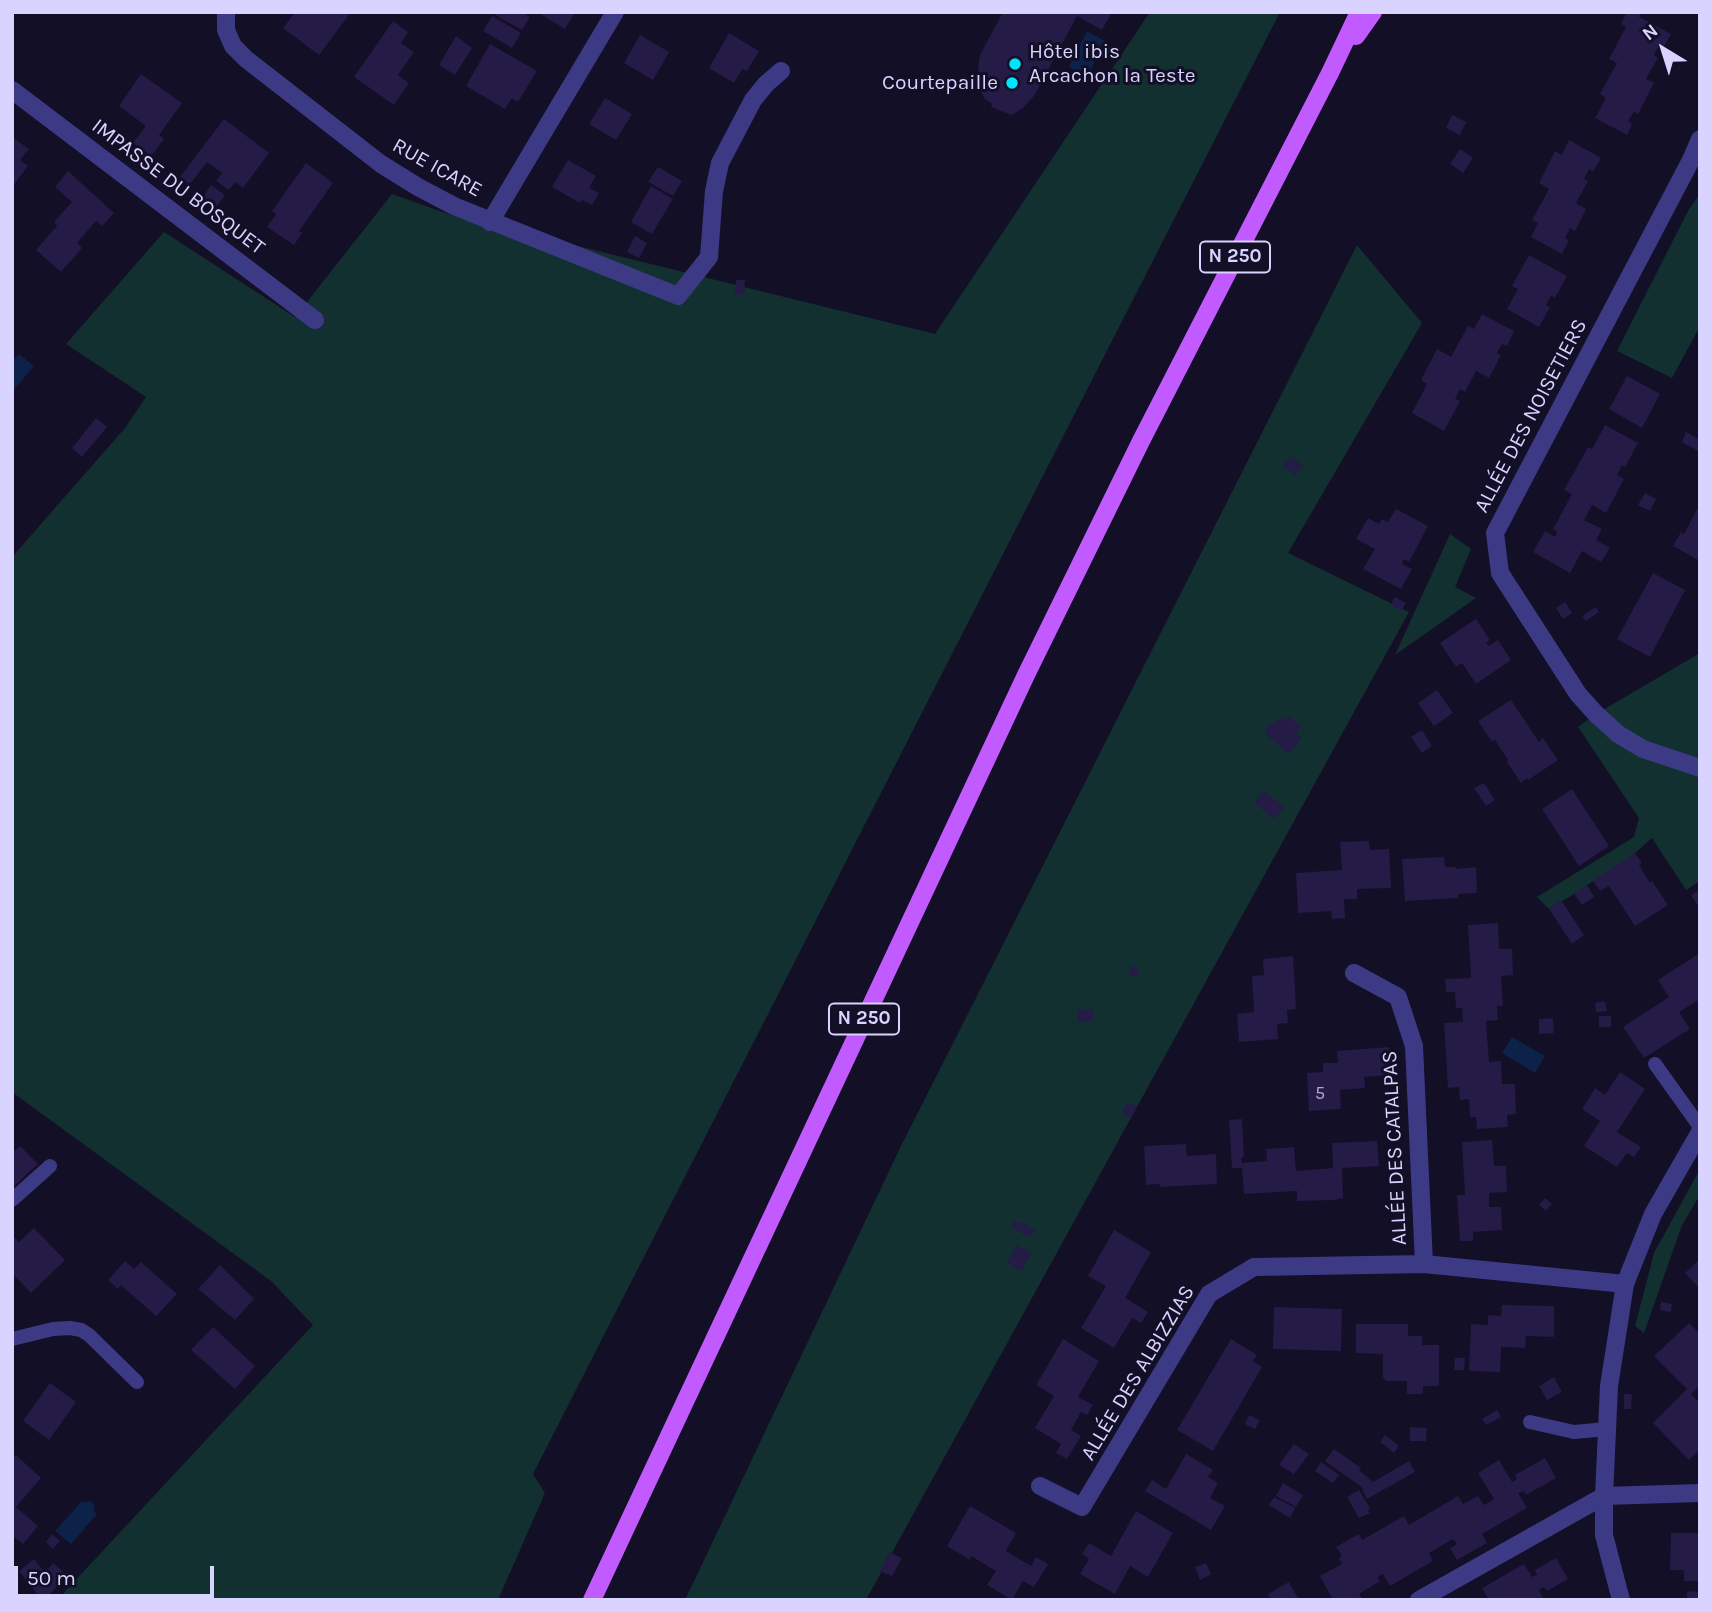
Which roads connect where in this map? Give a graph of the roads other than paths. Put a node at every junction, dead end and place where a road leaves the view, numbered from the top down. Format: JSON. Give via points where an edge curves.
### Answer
{"nodes":[{"id":1,"x":226,"y":12,"type":"edge"},
{"id":2,"x":615,"y":12,"type":"edge"},
{"id":3,"x":1359,"y":12,"type":"edge"},
{"id":4,"x":1373,"y":12,"type":"edge"},
{"id":5,"x":781,"y":71,"type":"dead end"},
{"id":6,"x":1330,"y":73,"type":"junction"},
{"id":7,"x":12,"y":90,"type":"edge"},
{"id":8,"x":1700,"y":139,"type":"edge"},
{"id":9,"x":1695,"y":163,"type":"edge"},
{"id":10,"x":490,"y":222,"type":"junction"},
{"id":11,"x":315,"y":320,"type":"dead end"},
{"id":12,"x":1700,"y":768,"type":"edge"},
{"id":13,"x":1354,"y":973,"type":"dead end"},
{"id":14,"x":1655,"y":1064,"type":"dead end"},
{"id":15,"x":1700,"y":1129,"type":"edge"},
{"id":16,"x":50,"y":1166,"type":"dead end"},
{"id":17,"x":12,"y":1200,"type":"edge"},
{"id":18,"x":1424,"y":1264,"type":"junction"},
{"id":19,"x":1625,"y":1284,"type":"junction"},
{"id":20,"x":12,"y":1339,"type":"edge"},
{"id":21,"x":137,"y":1382,"type":"dead end"},
{"id":22,"x":1530,"y":1422,"type":"dead end"},
{"id":23,"x":1607,"y":1429,"type":"junction"},
{"id":24,"x":1040,"y":1486,"type":"dead end"},
{"id":25,"x":1700,"y":1493,"type":"edge"},
{"id":26,"x":1604,"y":1496,"type":"junction"},
{"id":27,"x":592,"y":1600,"type":"edge"},
{"id":28,"x":1419,"y":1600,"type":"edge"},
{"id":29,"x":1621,"y":1600,"type":"edge"}],
"edges":[{"from":1,"to":10,"type":"street","name":"RUE ICARE","via":[[226,30],[246,59],[382,164]]},
{"from":2,"to":10,"type":"street"},
{"from":3,"to":6,"type":"main road","number":"N 250"},
{"from":4,"to":6,"type":"main road","number":"N 250"},
{"from":5,"to":10,"type":"street","name":"RUE ICARE","via":[[753,100],[720,163],[709,257],[678,296]]},
{"from":6,"to":27,"type":"main road","number":"N 250","via":[[1026,674]]},
{"from":7,"to":11,"type":"street","name":"IMPASSE DU BOSQUET"},
{"from":8,"to":9,"type":"street","name":"ALLÉE DES NOISETIERS"},
{"from":9,"to":12,"type":"street","name":"ALLÉE DES NOISETIERS","via":[[1495,533],[1500,573],[1578,694],[1619,734],[1643,749]]},
{"from":13,"to":18,"type":"street","name":"ALLÉE DES CATALPAS","via":[[1398,997],[1414,1046]]},
{"from":14,"to":15,"type":"lane"},
{"from":15,"to":19,"type":"street","via":[[1653,1214]]},
{"from":16,"to":17,"type":"lane"},
{"from":18,"to":19,"type":"street","name":"ALLÉE DES ALBIZZIAS"},
{"from":18,"to":24,"type":"street","name":"ALLÉE DES ALBIZZIAS","via":[[1254,1267],[1209,1294],[1082,1507]]},
{"from":19,"to":23,"type":"street"},
{"from":20,"to":21,"type":"lane","via":[[52,1329],[81,1330]]},
{"from":22,"to":23,"type":"lane","via":[[1574,1432]]},
{"from":23,"to":26,"type":"street"},
{"from":25,"to":26,"type":"street"},
{"from":26,"to":28,"type":"street"},
{"from":26,"to":29,"type":"street","via":[[1604,1535]]}]}
